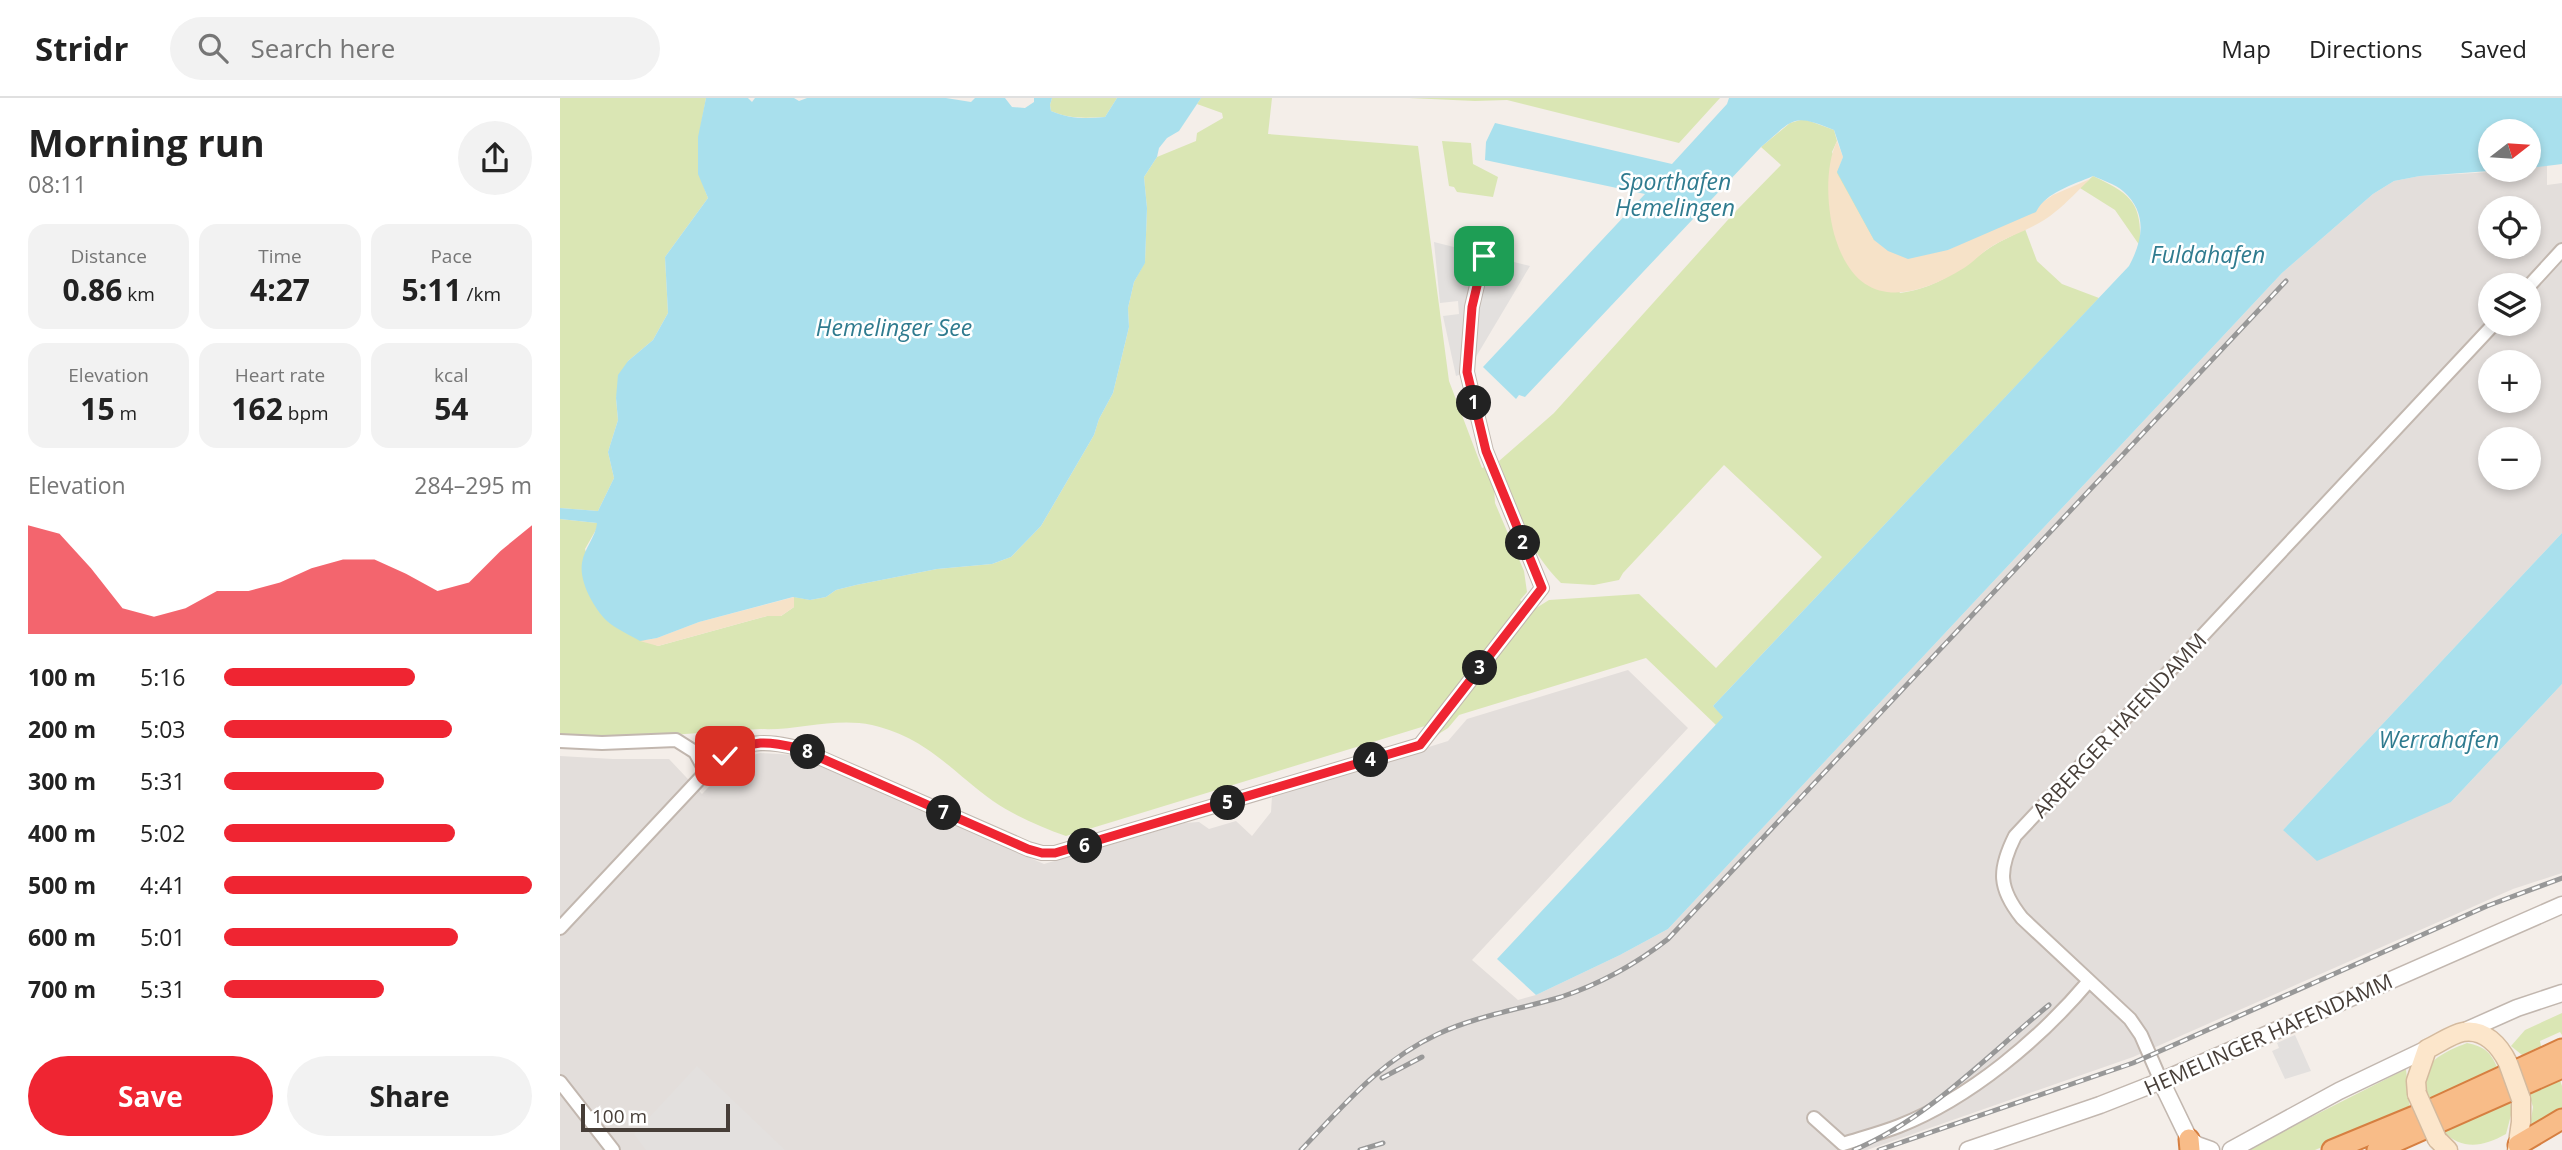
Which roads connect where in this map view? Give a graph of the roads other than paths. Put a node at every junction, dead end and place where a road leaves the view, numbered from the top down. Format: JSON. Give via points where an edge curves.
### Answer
{"nodes":[{"id":1,"x":2562,"y":250,"type":"edge"},
{"id":2,"x":1484,"y":256,"type":"dead end"},
{"id":3,"x":2541,"y":273,"type":"edge"},
{"id":4,"x":2483,"y":336,"type":"edge"},
{"id":5,"x":560,"y":741,"type":"edge"},
{"id":6,"x":706,"y":772,"type":"junction"},
{"id":7,"x":2562,"y":905,"type":"edge"},
{"id":8,"x":560,"y":928,"type":"edge"},
{"id":9,"x":2090,"y":981,"type":"junction"},
{"id":10,"x":2562,"y":993,"type":"edge"},
{"id":11,"x":2463,"y":1032,"type":"junction"},
{"id":12,"x":2427,"y":1049,"type":"junction"},
{"id":13,"x":2562,"y":1049,"type":"edge"},
{"id":14,"x":2562,"y":1068,"type":"edge"},
{"id":15,"x":2161,"y":1081,"type":"junction"},
{"id":16,"x":560,"y":1082,"type":"edge"},
{"id":17,"x":1814,"y":1118,"type":"dead end"},
{"id":18,"x":2562,"y":1119,"type":"edge"},
{"id":19,"x":2189,"y":1145,"type":"edge"},
{"id":20,"x":2443,"y":1145,"type":"edge"},
{"id":21,"x":2514,"y":1148,"type":"edge"},
{"id":22,"x":613,"y":1150,"type":"edge"},
{"id":23,"x":1968,"y":1150,"type":"edge"},
{"id":24,"x":2211,"y":1150,"type":"edge"},
{"id":25,"x":2231,"y":1150,"type":"edge"},
{"id":26,"x":2332,"y":1150,"type":"edge"},
{"id":27,"x":2377,"y":1150,"type":"edge"}],
"edges":[{"from":1,"to":3,"type":"street"},
{"from":2,"to":6,"type":"street","via":[[1472,307],[1467,372],[1486,451],[1542,588],[1420,745],[1055,853],[1028,849],[798,748],[775,743],[743,745]]},
{"from":4,"to":9,"type":"street","name":"ARBERGER HAFENDAMM","via":[[2015,836],[2002,873],[2009,902]]},
{"from":5,"to":6,"type":"street","via":[[676,740],[695,752]]},
{"from":6,"to":8,"type":"street"},
{"from":7,"to":15,"type":"street","name":"HEMELINGER HAFENDAMM"},
{"from":9,"to":15,"type":"street","name":"ARBERGER HAFENDAMM","via":[[2130,1019]]},
{"from":9,"to":17,"type":"street","via":[[2035,1036],[1940,1106],[1843,1144]]},
{"from":10,"to":11,"type":"street"},
{"from":11,"to":12,"type":"main road"},
{"from":11,"to":21,"type":"main road","bridge":true,"via":[[2490,1039],[2508,1063],[2521,1099]]},
{"from":12,"to":20,"type":"main road","bridge":true,"via":[[2417,1094]]},
{"from":12,"to":25,"type":"street"},
{"from":13,"to":26,"type":"highway"},
{"from":14,"to":27,"type":"highway"},
{"from":15,"to":19,"type":"street","name":"ARBERGER HAFENDAMM"},
{"from":15,"to":23,"type":"street","name":"HEMELINGER HAFENDAMM"},
{"from":16,"to":22,"type":"street"},
{"from":18,"to":21,"type":"highway"},
{"from":19,"to":24,"type":"street","name":"ARBERGER HAFENDAMM"}]}
